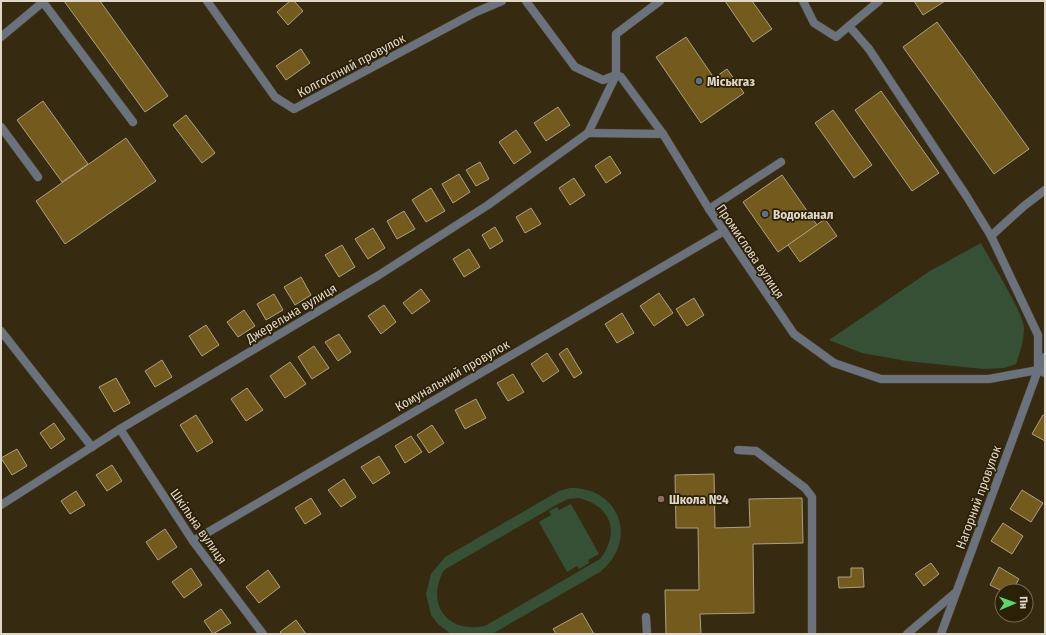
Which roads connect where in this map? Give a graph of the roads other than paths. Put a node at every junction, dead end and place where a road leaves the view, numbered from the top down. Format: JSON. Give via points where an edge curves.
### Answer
{"nodes":[{"id":1,"x":207,"y":1,"type":"edge"},
{"id":2,"x":502,"y":1,"type":"edge"},
{"id":3,"x":526,"y":1,"type":"edge"},
{"id":4,"x":660,"y":1,"type":"edge"},
{"id":5,"x":803,"y":1,"type":"edge"},
{"id":6,"x":880,"y":1,"type":"edge"},
{"id":7,"x":849,"y":26,"type":"junction"},
{"id":8,"x":1,"y":37,"type":"edge"},
{"id":9,"x":616,"y":75,"type":"junction"},
{"id":10,"x":133,"y":122,"type":"dead end"},
{"id":11,"x":1,"y":127,"type":"edge"},
{"id":12,"x":588,"y":133,"type":"junction"},
{"id":13,"x":663,"y":134,"type":"junction"},
{"id":14,"x":781,"y":162,"type":"dead end"},
{"id":15,"x":38,"y":177,"type":"dead end"},
{"id":16,"x":1045,"y":190,"type":"edge"},
{"id":17,"x":708,"y":209,"type":"junction"},
{"id":18,"x":724,"y":231,"type":"junction"},
{"id":19,"x":991,"y":236,"type":"junction"},
{"id":20,"x":1,"y":331,"type":"edge"},
{"id":21,"x":1045,"y":357,"type":"edge"},
{"id":22,"x":1041,"y":372,"type":"edge"},
{"id":23,"x":120,"y":429,"type":"junction"},
{"id":24,"x":92,"y":447,"type":"junction"},
{"id":25,"x":738,"y":450,"type":"dead end"},
{"id":26,"x":1,"y":505,"type":"edge"},
{"id":27,"x":193,"y":541,"type":"junction"},
{"id":28,"x":955,"y":593,"type":"junction"},
{"id":29,"x":646,"y":617,"type":"dead end"},
{"id":30,"x":263,"y":634,"type":"edge"},
{"id":31,"x":647,"y":634,"type":"edge"},
{"id":32,"x":812,"y":634,"type":"edge"},
{"id":33,"x":907,"y":634,"type":"edge"},
{"id":34,"x":942,"y":634,"type":"edge"}],
"edges":[{"from":1,"to":2,"type":"street","name":"Колгоспний провулок","via":[[275,97],[294,109],[476,12]]},
{"from":3,"to":9,"type":"street","via":[[576,67],[603,80]]},
{"from":4,"to":9,"type":"street","via":[[616,34]]},
{"from":5,"to":7,"type":"street","via":[[814,23],[836,37]]},
{"from":6,"to":7,"type":"street"},
{"from":7,"to":19,"type":"street","via":[[869,49],[968,197]]},
{"from":8,"to":10,"type":"street","via":[[42,2]]},
{"from":9,"to":12,"type":"street"},
{"from":9,"to":13,"type":"street","name":"Промислова вулиця","via":[[621,77]]},
{"from":11,"to":15,"type":"street"},
{"from":12,"to":13,"type":"street"},
{"from":12,"to":23,"type":"street","name":"Джерельна вулиця","via":[[488,205],[379,275]]},
{"from":13,"to":17,"type":"street","name":"Промислова вулиця"},
{"from":14,"to":17,"type":"street"},
{"from":16,"to":19,"type":"street"},
{"from":17,"to":18,"type":"street","name":"Промислова вулиця"},
{"from":18,"to":22,"type":"street","name":"Промислова вулиця","via":[[794,334],[834,363],[881,379],[989,379]]},
{"from":18,"to":27,"type":"street","name":"Комунальний провулок"},
{"from":19,"to":22,"type":"street","via":[[1038,335]]},
{"from":20,"to":24,"type":"street"},
{"from":21,"to":22,"type":"street"},
{"from":22,"to":28,"type":"street","name":"Нагорний провулок"},
{"from":23,"to":24,"type":"street","name":"Джерельна вулиця"},
{"from":23,"to":27,"type":"street","name":"Шкільна вулиця"},
{"from":24,"to":26,"type":"street","name":"Джерельна вулиця"},
{"from":25,"to":32,"type":"street","via":[[756,451],[805,488],[812,497]]},
{"from":27,"to":30,"type":"street","name":"Шкільна вулиця"},
{"from":28,"to":33,"type":"street"},
{"from":28,"to":34,"type":"street","name":"Нагорний провулок"},
{"from":29,"to":31,"type":"street"}]}
